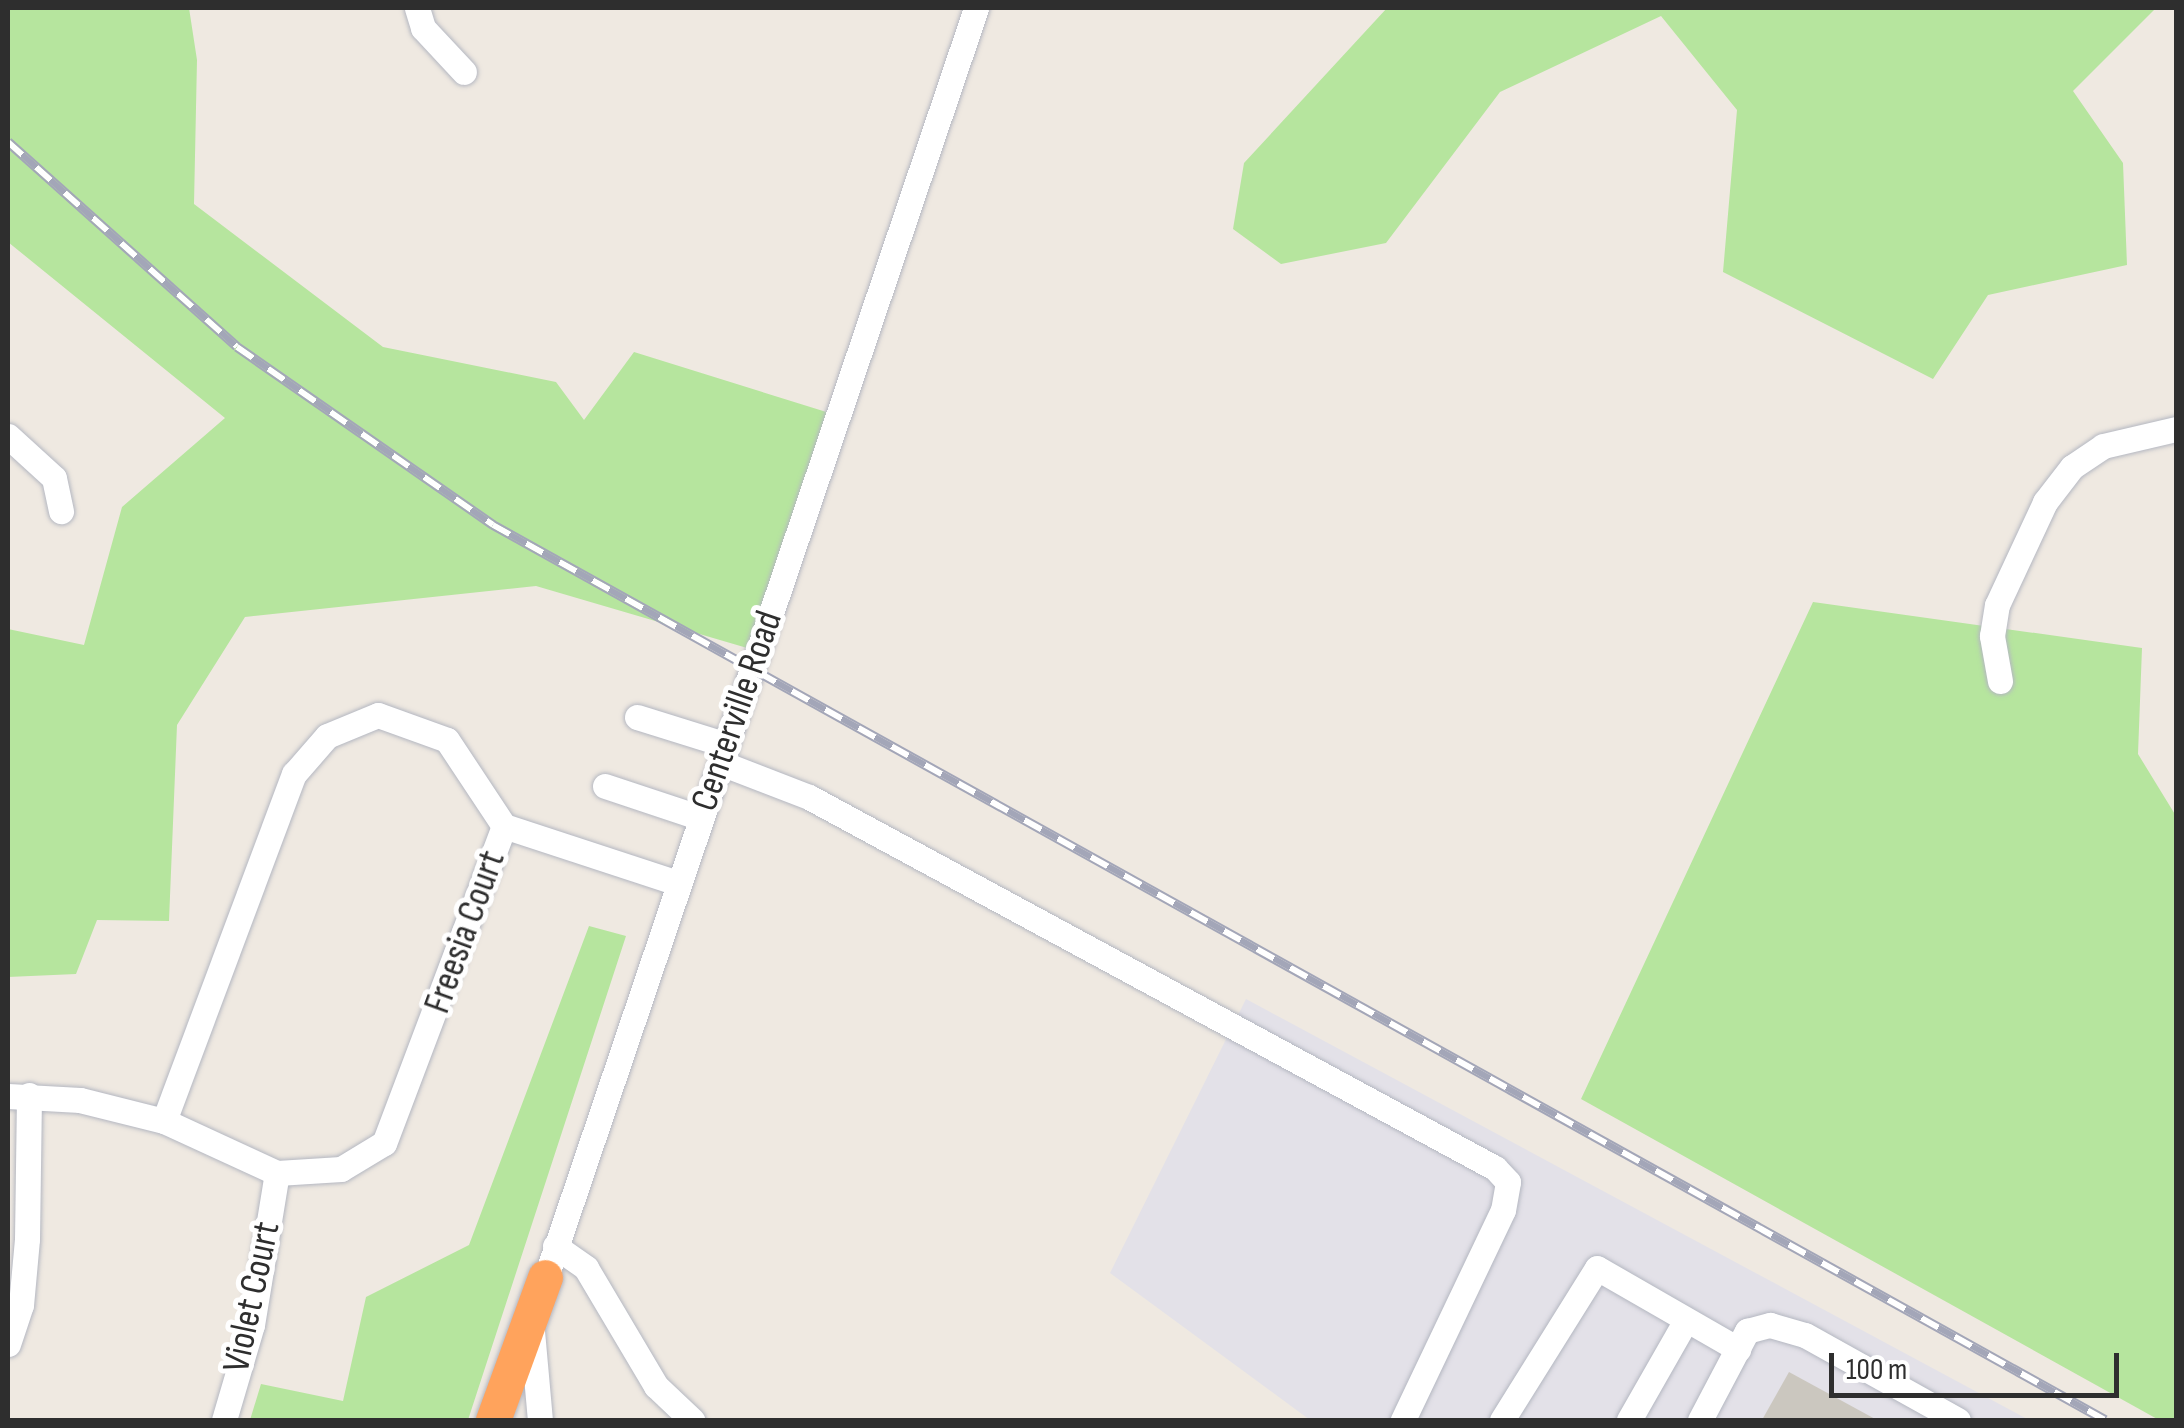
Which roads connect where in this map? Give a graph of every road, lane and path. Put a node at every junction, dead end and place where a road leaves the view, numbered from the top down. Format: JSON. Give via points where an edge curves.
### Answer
{"nodes":[{"id":1,"x":417,"y":8,"type":"edge"},
{"id":2,"x":976,"y":8,"type":"edge"},
{"id":3,"x":464,"y":72,"type":"dead end"},
{"id":4,"x":2176,"y":428,"type":"edge"},
{"id":5,"x":8,"y":436,"type":"edge"},
{"id":6,"x":61,"y":511,"type":"dead end"},
{"id":7,"x":2000,"y":681,"type":"dead end"},
{"id":8,"x":637,"y":717,"type":"dead end"},
{"id":9,"x":724,"y":754,"type":"junction"},
{"id":10,"x":605,"y":786,"type":"dead end"},
{"id":11,"x":701,"y":818,"type":"junction"},
{"id":12,"x":504,"y":826,"type":"junction"},
{"id":13,"x":676,"y":884,"type":"junction"},
{"id":14,"x":18,"y":1096,"type":"edge"},
{"id":15,"x":164,"y":1121,"type":"junction"},
{"id":16,"x":277,"y":1173,"type":"junction"},
{"id":17,"x":550,"y":1262,"type":"junction"},
{"id":18,"x":1686,"y":1320,"type":"junction"},
{"id":19,"x":8,"y":1344,"type":"edge"},
{"id":20,"x":1738,"y":1349,"type":"junction"},
{"id":21,"x":224,"y":1420,"type":"edge"},
{"id":22,"x":494,"y":1420,"type":"edge"},
{"id":23,"x":540,"y":1420,"type":"edge"},
{"id":24,"x":692,"y":1420,"type":"edge"},
{"id":25,"x":1403,"y":1420,"type":"edge"},
{"id":26,"x":1502,"y":1420,"type":"edge"},
{"id":27,"x":1628,"y":1420,"type":"edge"},
{"id":28,"x":1700,"y":1420,"type":"edge"},
{"id":29,"x":1958,"y":1420,"type":"edge"}],
"edges":[{"from":1,"to":3,"type":"street","via":[[423,28]]},
{"from":2,"to":9,"type":"street","name":"Centerville Road"},
{"from":4,"to":7,"type":"street","via":[[2103,446],[2072,468],[2044,502],[1997,605],[1992,636]]},
{"from":5,"to":6,"type":"street","via":[[54,478]]},
{"from":8,"to":9,"type":"street"},
{"from":9,"to":11,"type":"street","name":"Centerville Road"},
{"from":9,"to":25,"type":"street","via":[[1495,1168],[1508,1182],[1502,1210]]},
{"from":10,"to":11,"type":"street"},
{"from":11,"to":13,"type":"street","name":"Centerville Road"},
{"from":12,"to":13,"type":"street"},
{"from":12,"to":15,"type":"street","name":"Freesia Court","via":[[447,740],[378,714],[327,736],[294,774]]},
{"from":12,"to":16,"type":"street","name":"Freesia Court","via":[[384,1144],[341,1169]]},
{"from":13,"to":17,"type":"street","name":"Centerville Road"},
{"from":14,"to":15,"type":"street","name":"Freesia Court","via":[[80,1100]]},
{"from":14,"to":19,"type":"street","via":[[27,1239],[21,1305]]},
{"from":15,"to":16,"type":"street","name":"Freesia Court"},
{"from":16,"to":21,"type":"street","name":"Violet Court","via":[[252,1325]]},
{"from":17,"to":22,"type":"highway"},
{"from":17,"to":23,"type":"street","name":"Centerville Road","via":[[532,1330]]},
{"from":17,"to":24,"type":"street","via":[[586,1268],[656,1386]]},
{"from":18,"to":20,"type":"street"},
{"from":18,"to":26,"type":"street","via":[[1597,1268]]},
{"from":18,"to":27,"type":"street"},
{"from":20,"to":28,"type":"street"},
{"from":20,"to":29,"type":"street","via":[[1748,1331],[1770,1325],[1805,1335]]}]}
